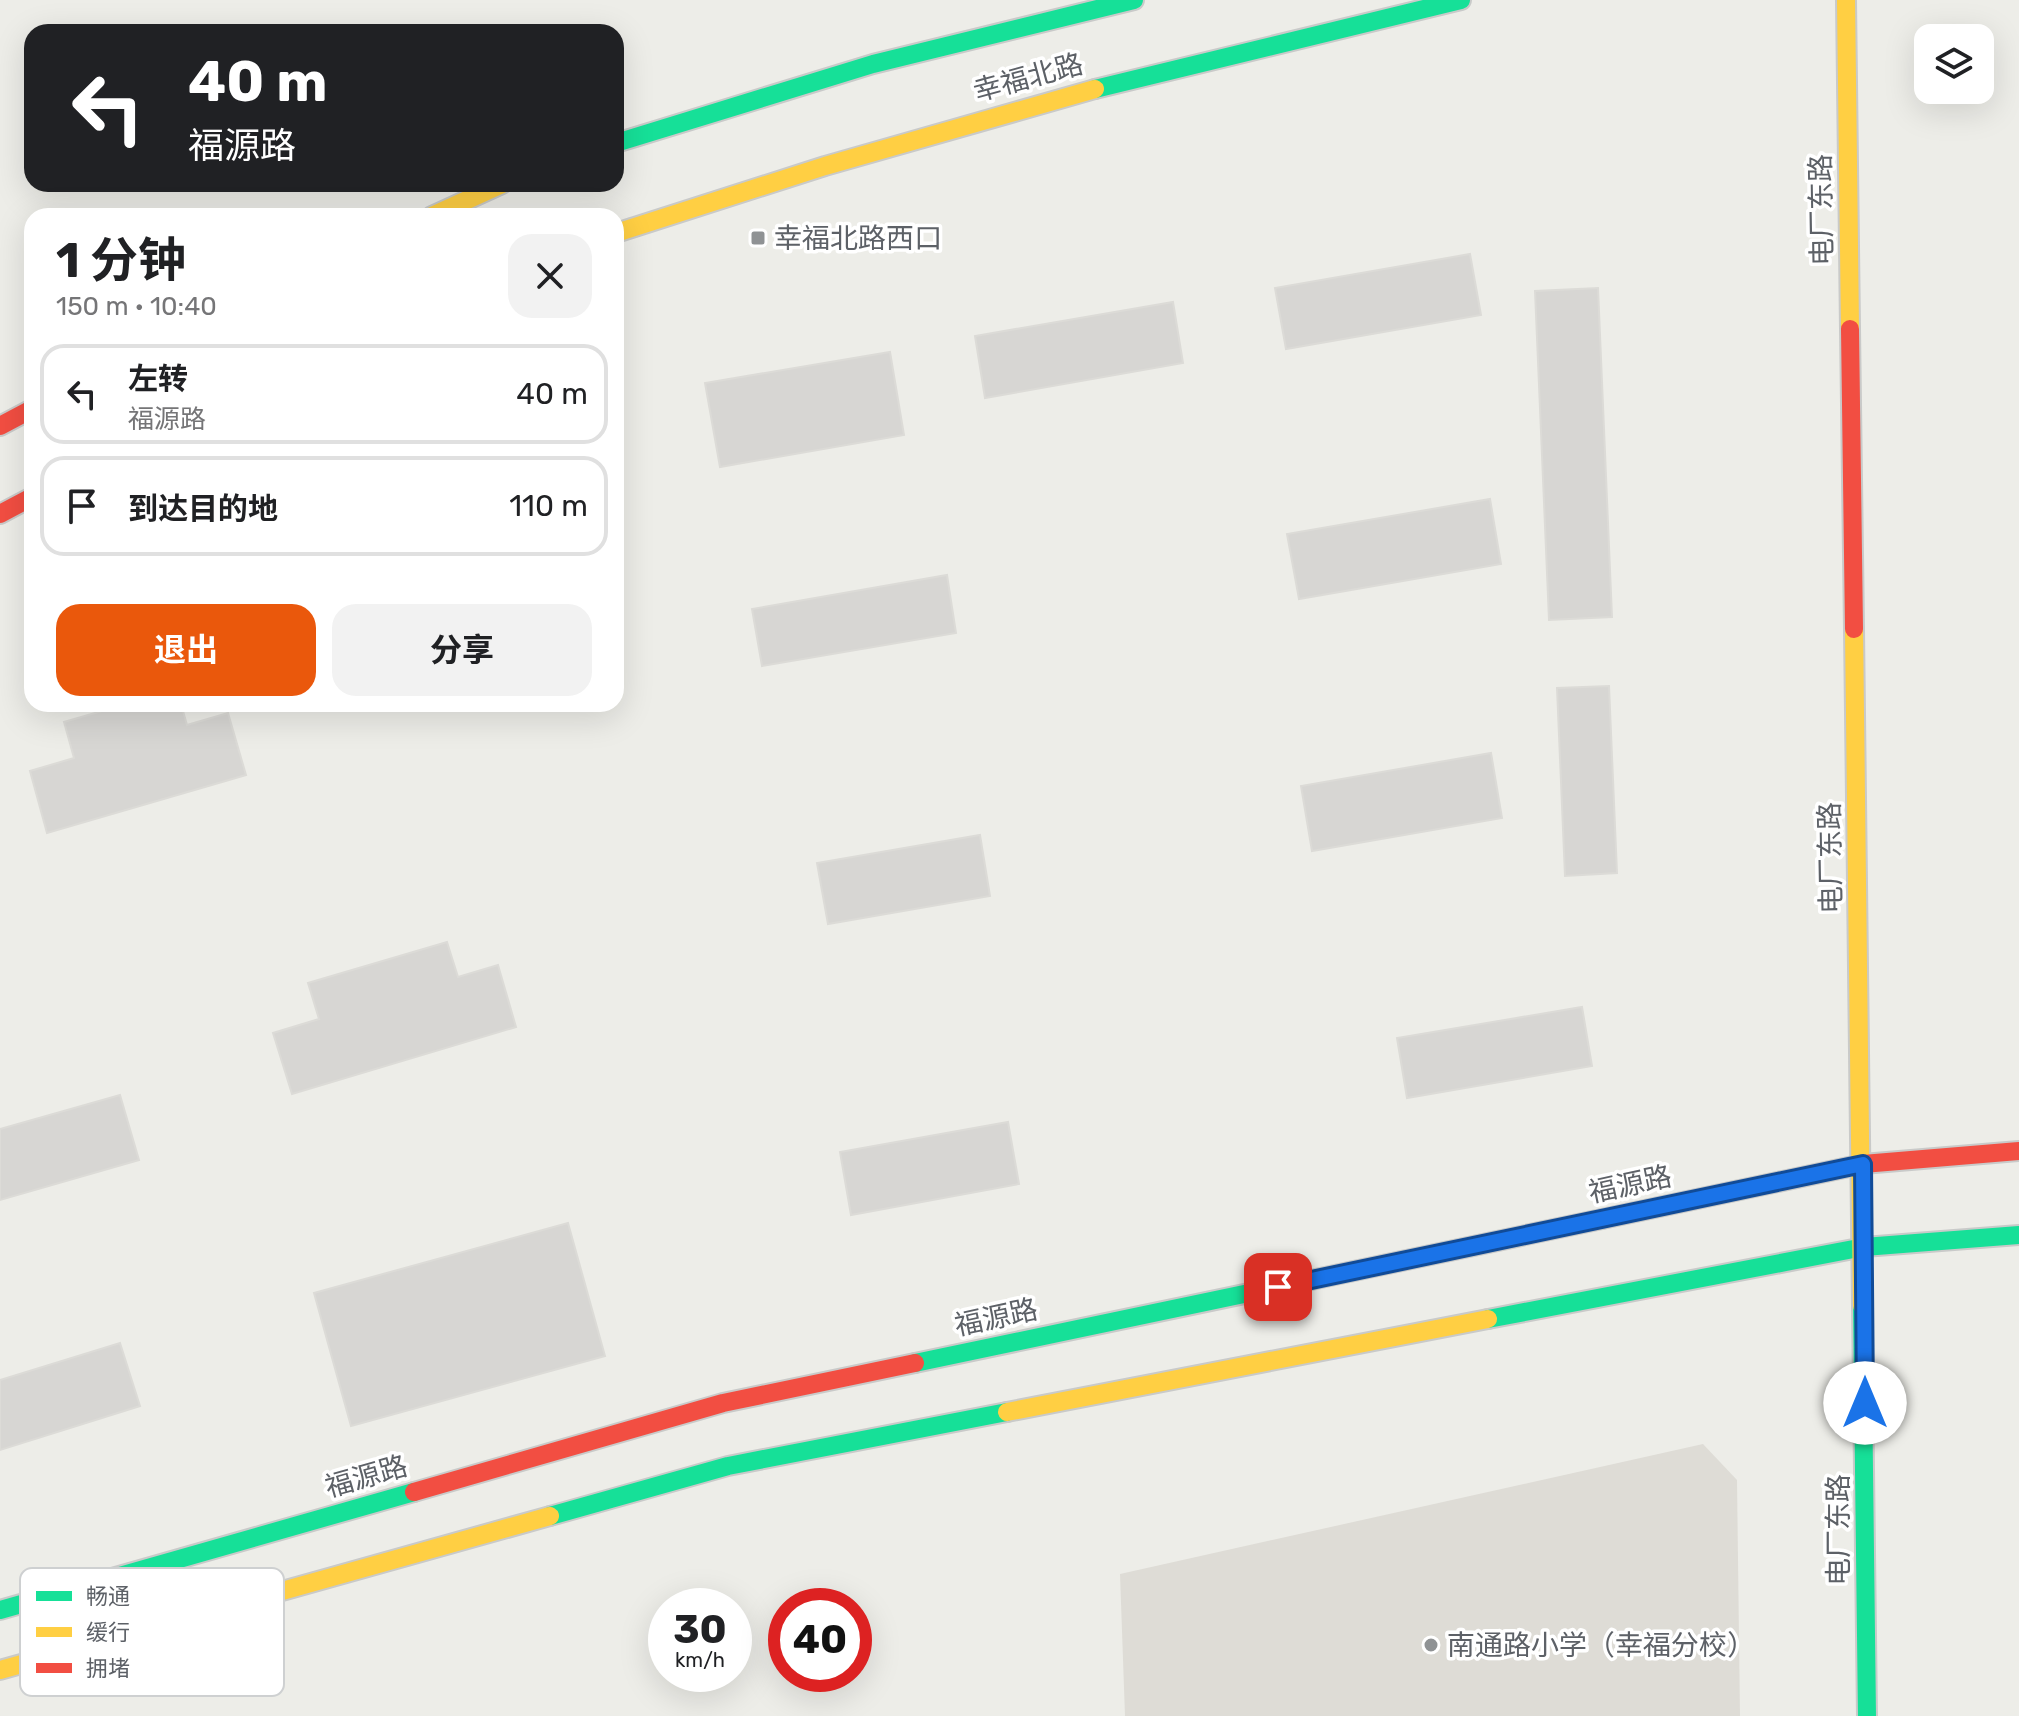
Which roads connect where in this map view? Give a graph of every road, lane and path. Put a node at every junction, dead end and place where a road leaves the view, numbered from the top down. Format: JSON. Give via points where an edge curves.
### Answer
{"nodes":[{"id":1,"x":1134,"y":0,"type":"edge"},
{"id":2,"x":1461,"y":0,"type":"edge"},
{"id":3,"x":1846,"y":0,"type":"edge"},
{"id":4,"x":624,"y":140,"type":"edge"},
{"id":5,"x":484,"y":192,"type":"edge"},
{"id":6,"x":450,"y":208,"type":"edge"},
{"id":7,"x":624,"y":230,"type":"edge"},
{"id":8,"x":24,"y":413,"type":"edge"},
{"id":9,"x":0,"y":426,"type":"edge"},
{"id":10,"x":24,"y":501,"type":"edge"},
{"id":11,"x":0,"y":514,"type":"edge"},
{"id":12,"x":2019,"y":1151,"type":"edge"},
{"id":13,"x":1863,"y":1164,"type":"junction"},
{"id":14,"x":2019,"y":1235,"type":"edge"},
{"id":15,"x":1864,"y":1247,"type":"junction"},
{"id":16,"x":147,"y":1568,"type":"edge"},
{"id":17,"x":284,"y":1590,"type":"edge"},
{"id":18,"x":20,"y":1604,"type":"edge"},
{"id":19,"x":0,"y":1610,"type":"edge"},
{"id":20,"x":20,"y":1664,"type":"edge"},
{"id":21,"x":0,"y":1670,"type":"edge"},
{"id":22,"x":1867,"y":1716,"type":"edge"}],
"edges":[{"from":1,"to":4,"type":"street","name":"幸福北路","via":[[754,96]]},
{"from":2,"to":7,"type":"street","name":"幸福北路","via":[[1035,103]]},
{"from":3,"to":13,"type":"street","name":"电厂东路"},
{"from":5,"to":6,"type":"street"},
{"from":8,"to":9,"type":"street"},
{"from":10,"to":11,"type":"street"},
{"from":12,"to":13,"type":"street","name":"福源路"},
{"from":13,"to":15,"type":"street","name":"电厂东路"},
{"from":13,"to":16,"type":"street","name":"福源路","via":[[723,1403]]},
{"from":14,"to":15,"type":"street"},
{"from":15,"to":17,"type":"street","via":[[728,1466]]},
{"from":15,"to":22,"type":"street","name":"电厂东路"},
{"from":18,"to":19,"type":"street","name":"福源路"},
{"from":20,"to":21,"type":"street"}]}
